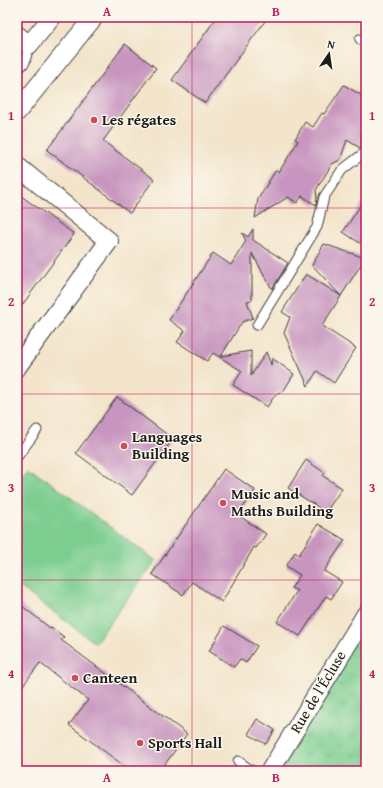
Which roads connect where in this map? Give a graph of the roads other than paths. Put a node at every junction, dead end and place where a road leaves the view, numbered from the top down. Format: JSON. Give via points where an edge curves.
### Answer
{"nodes":[{"id":1,"x":52,"y":17,"type":"edge"},
{"id":2,"x":94,"y":17,"type":"edge"},
{"id":3,"x":21,"y":43,"type":"edge"},
{"id":4,"x":17,"y":71,"type":"edge"},
{"id":5,"x":17,"y":112,"type":"edge"},
{"id":6,"x":366,"y":150,"type":"edge"},
{"id":7,"x":17,"y":166,"type":"edge"},
{"id":8,"x":257,"y":325,"type":"dead end"},
{"id":9,"x":17,"y":366,"type":"edge"},
{"id":10,"x":37,"y":430,"type":"dead end"},
{"id":11,"x":17,"y":457,"type":"edge"},
{"id":12,"x":366,"y":614,"type":"edge"},
{"id":13,"x":238,"y":761,"type":"dead end"},
{"id":14,"x":252,"y":771,"type":"edge"},
{"id":15,"x":270,"y":771,"type":"edge"}],
"edges":[{"from":1,"to":3,"type":"street"},
{"from":2,"to":5,"type":"street"},
{"from":3,"to":4,"type":"lane","via":[[24,62]]},
{"from":6,"to":8,"type":"lane","via":[[342,170],[324,197],[317,227]]},
{"from":7,"to":9,"type":"street","via":[[109,241]]},
{"from":10,"to":11,"type":"lane"},
{"from":12,"to":15,"type":"street","name":"Rue de l'Écluse"},
{"from":13,"to":14,"type":"lane"}]}
